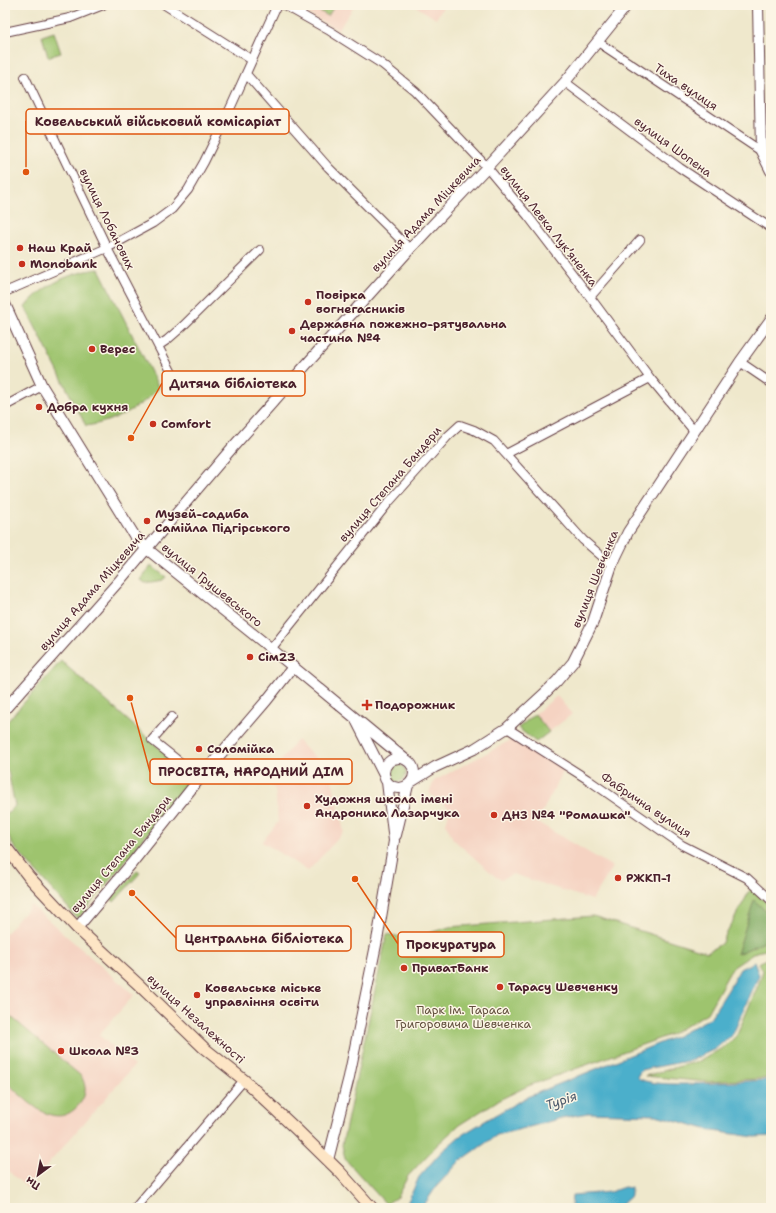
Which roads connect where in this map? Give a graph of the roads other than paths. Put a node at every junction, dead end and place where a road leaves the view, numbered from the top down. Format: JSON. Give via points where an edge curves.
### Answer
{"nodes":[{"id":1,"x":104,"y":5,"type":"edge"},
{"id":2,"x":165,"y":5,"type":"edge"},
{"id":3,"x":277,"y":5,"type":"edge"},
{"id":4,"x":284,"y":5,"type":"edge"},
{"id":5,"x":758,"y":5,"type":"edge"},
{"id":6,"x":624,"y":7,"type":"edge"},
{"id":7,"x":5,"y":32,"type":"edge"},
{"id":8,"x":598,"y":42,"type":"junction"},
{"id":9,"x":252,"y":60,"type":"junction"},
{"id":10,"x":246,"y":74,"type":"junction"},
{"id":11,"x":25,"y":77,"type":"dead end"},
{"id":12,"x":564,"y":82,"type":"junction"},
{"id":13,"x":761,"y":151,"type":"junction"},
{"id":14,"x":487,"y":167,"type":"junction"},
{"id":15,"x":771,"y":172,"type":"edge"},
{"id":16,"x":771,"y":228,"type":"edge"},
{"id":17,"x":640,"y":240,"type":"dead end"},
{"id":18,"x":107,"y":248,"type":"junction"},
{"id":19,"x":410,"y":249,"type":"junction"},
{"id":20,"x":260,"y":250,"type":"dead end"},
{"id":21,"x":5,"y":292,"type":"edge"},
{"id":22,"x":590,"y":297,"type":"junction"},
{"id":23,"x":5,"y":304,"type":"edge"},
{"id":24,"x":771,"y":319,"type":"edge"},
{"id":25,"x":158,"y":346,"type":"junction"},
{"id":26,"x":740,"y":362,"type":"junction"},
{"id":27,"x":171,"y":371,"type":"dead end"},
{"id":28,"x":650,"y":378,"type":"junction"},
{"id":29,"x":771,"y":382,"type":"edge"},
{"id":30,"x":42,"y":386,"type":"junction"},
{"id":31,"x":5,"y":406,"type":"edge"},
{"id":32,"x":694,"y":431,"type":"junction"},
{"id":33,"x":506,"y":454,"type":"junction"},
{"id":34,"x":147,"y":549,"type":"junction"},
{"id":35,"x":612,"y":565,"type":"junction"},
{"id":36,"x":271,"y":648,"type":"junction"},
{"id":37,"x":293,"y":667,"type":"junction"},
{"id":38,"x":5,"y":709,"type":"edge"},
{"id":39,"x":172,"y":717,"type":"dead end"},
{"id":40,"x":355,"y":718,"type":"junction"},
{"id":41,"x":507,"y":728,"type":"junction"},
{"id":42,"x":408,"y":762,"type":"junction"},
{"id":43,"x":435,"y":767,"type":"junction"},
{"id":44,"x":200,"y":778,"type":"junction"},
{"id":45,"x":386,"y":780,"type":"junction"},
{"id":46,"x":409,"y":784,"type":"junction"},
{"id":47,"x":394,"y":840,"type":"junction"},
{"id":48,"x":5,"y":846,"type":"edge"},
{"id":49,"x":771,"y":900,"type":"edge"},
{"id":50,"x":77,"y":928,"type":"junction"},
{"id":51,"x":244,"y":1080,"type":"junction"},
{"id":52,"x":328,"y":1160,"type":"junction"},
{"id":53,"x":369,"y":1204,"type":"edge"},
{"id":54,"x":135,"y":1208,"type":"edge"}],
"edges":[{"from":1,"to":7,"type":"street","via":[[70,18]]},
{"from":2,"to":9,"type":"street"},
{"from":3,"to":9,"type":"street"},
{"from":4,"to":14,"type":"street","name":"вулиця Левка Лукʼяненка","via":[[330,30],[382,64],[415,91]]},
{"from":5,"to":13,"type":"street"},
{"from":6,"to":8,"type":"street","name":"вулиця Адама Міцкевича"},
{"from":8,"to":12,"type":"street","name":"вулиця Адама Міцкевича"},
{"from":8,"to":13,"type":"street","name":"Тиха вулиця"},
{"from":9,"to":10,"type":"street"},
{"from":10,"to":18,"type":"street","via":[[188,190],[172,209],[153,223]]},
{"from":10,"to":19,"type":"street","via":[[328,167]]},
{"from":11,"to":18,"type":"street","name":"вулиця Лобанових"},
{"from":12,"to":14,"type":"street","name":"вулиця Адама Міцкевича"},
{"from":12,"to":16,"type":"street","name":"вулиця Шопена","via":[[680,168]]},
{"from":13,"to":15,"type":"street"},
{"from":14,"to":19,"type":"street","name":"вулиця Адама Міцкевича"},
{"from":14,"to":22,"type":"street","name":"вулиця Левка Лукʼяненка"},
{"from":17,"to":22,"type":"street"},
{"from":18,"to":21,"type":"street"},
{"from":18,"to":25,"type":"street","name":"вулиця Лобанових"},
{"from":19,"to":34,"type":"street","name":"вулиця Адама Міцкевича","via":[[232,448]]},
{"from":20,"to":25,"type":"street","via":[[183,326]]},
{"from":22,"to":28,"type":"street","name":"вулиця Левка Лукʼяненка"},
{"from":23,"to":30,"type":"street","name":"вулиця Грушевського"},
{"from":24,"to":26,"type":"street","name":"вулиця Шевченка"},
{"from":25,"to":27,"type":"street","name":"вулиця Лобанових"},
{"from":26,"to":29,"type":"street"},
{"from":26,"to":32,"type":"street","name":"вулиця Шевченка"},
{"from":28,"to":32,"type":"street","name":"вулиця Левка Лукʼяненка"},
{"from":28,"to":33,"type":"street"},
{"from":30,"to":31,"type":"street"},
{"from":30,"to":34,"type":"street","name":"вулиця Грушевського","via":[[127,526]]},
{"from":32,"to":35,"type":"street","name":"вулиця Шевченка","via":[[628,532]]},
{"from":33,"to":35,"type":"street","name":"вулиця Степана Бандери","via":[[583,540]]},
{"from":33,"to":36,"type":"street","name":"вулиця Степана Бандери","via":[[494,442],[474,430],[460,426],[389,502]]},
{"from":34,"to":36,"type":"street","name":"вулиця Грушевського"},
{"from":34,"to":38,"type":"street","name":"вулиця Адама Міцкевича"},
{"from":35,"to":41,"type":"street","name":"вулиця Шевченка","via":[[592,622],[573,662],[557,681]]},
{"from":36,"to":37,"type":"street","name":"вулиця Грушевського"},
{"from":37,"to":40,"type":"street","name":"вулиця Грушевського"},
{"from":37,"to":44,"type":"street","name":"вулиця Степана Бандери"},
{"from":39,"to":44,"type":"street","via":[[152,740]]},
{"from":40,"to":42,"type":"street"},
{"from":40,"to":45,"type":"street","name":"вулиця Грушевського"},
{"from":41,"to":43,"type":"street","name":"вулиця Шевченка","via":[[474,749]]},
{"from":41,"to":49,"type":"street","name":"Фабрична вулиця","via":[[587,779],[682,845],[747,878]]},
{"from":42,"to":43,"type":"street"},
{"from":42,"to":45,"type":"street","via":[[401,759],[392,760],[385,768]]},
{"from":42,"to":46,"type":"street","via":[[414,773]]},
{"from":43,"to":46,"type":"street","name":"вулиця Шевченка"},
{"from":44,"to":50,"type":"street","name":"вулиця Степана Бандери"},
{"from":45,"to":46,"type":"street","via":[[399,788]]},
{"from":45,"to":47,"type":"street"},
{"from":46,"to":47,"type":"street"},
{"from":47,"to":52,"type":"street","via":[[378,935],[349,1077]]},
{"from":48,"to":50,"type":"main road","name":"вулиця Незалежності","via":[[29,877]]},
{"from":50,"to":51,"type":"main road","name":"вулиця Незалежності","via":[[204,1048]]},
{"from":51,"to":52,"type":"main road","name":"вулиця Незалежності"},
{"from":51,"to":54,"type":"street"},
{"from":52,"to":53,"type":"main road","name":"вулиця Незалежності"}]}
